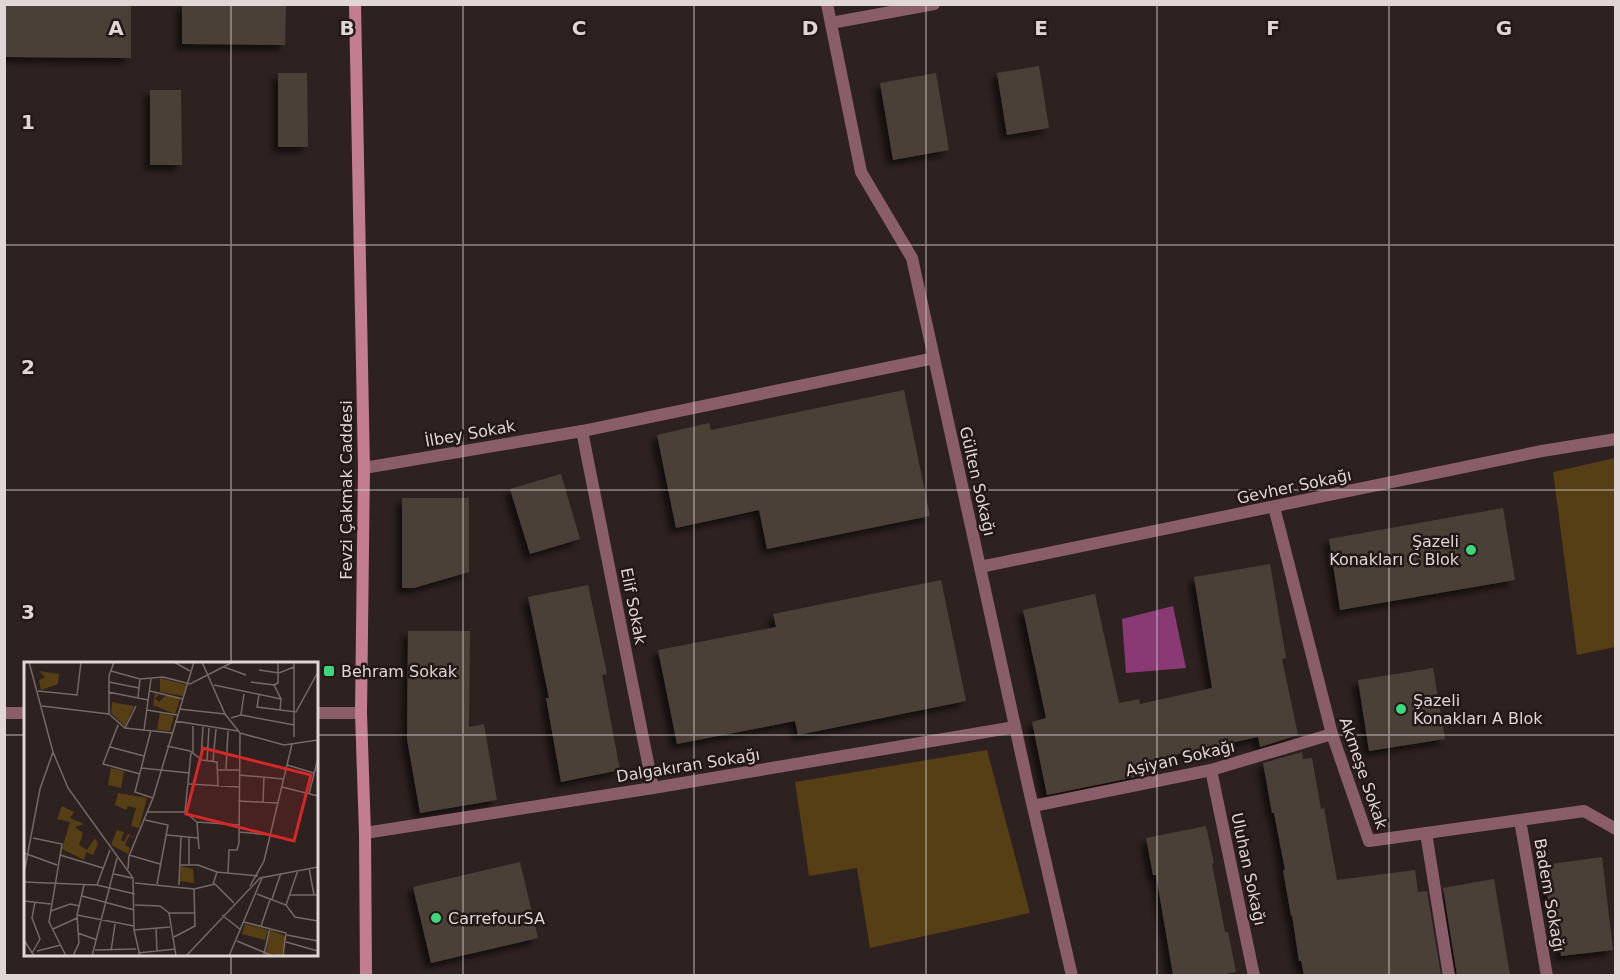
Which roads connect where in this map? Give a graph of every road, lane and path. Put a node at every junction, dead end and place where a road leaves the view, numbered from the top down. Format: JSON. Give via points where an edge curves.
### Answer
{"nodes":[{"id":1,"x":355,"y":4,"type":"edge"},
{"id":2,"x":827,"y":4,"type":"edge"},
{"id":3,"x":934,"y":4,"type":"edge"},
{"id":4,"x":831,"y":23,"type":"junction"},
{"id":5,"x":934,"y":358,"type":"junction"},
{"id":6,"x":582,"y":431,"type":"junction"},
{"id":7,"x":1616,"y":439,"type":"edge"},
{"id":8,"x":364,"y":468,"type":"junction"},
{"id":9,"x":1274,"y":507,"type":"junction"},
{"id":10,"x":980,"y":567,"type":"junction"},
{"id":11,"x":24,"y":712,"type":"edge"},
{"id":12,"x":4,"y":713,"type":"edge"},
{"id":13,"x":318,"y":713,"type":"edge"},
{"id":14,"x":361,"y":713,"type":"junction"},
{"id":15,"x":1015,"y":727,"type":"junction"},
{"id":16,"x":1332,"y":734,"type":"junction"},
{"id":17,"x":1211,"y":770,"type":"junction"},
{"id":18,"x":653,"y":788,"type":"junction"},
{"id":19,"x":1033,"y":807,"type":"junction"},
{"id":20,"x":1520,"y":820,"type":"junction"},
{"id":21,"x":1615,"y":830,"type":"edge"},
{"id":22,"x":365,"y":833,"type":"junction"},
{"id":23,"x":1426,"y":833,"type":"junction"},
{"id":24,"x":366,"y":975,"type":"edge"},
{"id":25,"x":1072,"y":975,"type":"edge"},
{"id":26,"x":1254,"y":975,"type":"edge"},
{"id":27,"x":1449,"y":975,"type":"edge"},
{"id":28,"x":1547,"y":975,"type":"edge"}],
"edges":[{"from":1,"to":8,"type":"street","name":"Fevzi Çakmak Caddesi"},
{"from":2,"to":4,"type":"street","name":"Gülten Sokağı"},
{"from":3,"to":4,"type":"street"},
{"from":4,"to":5,"type":"street","name":"Gülten Sokağı","via":[[861,172],[912,258]]},
{"from":5,"to":6,"type":"street","name":"İlbey Sokak"},
{"from":5,"to":10,"type":"street","name":"Gülten Sokağı"},
{"from":6,"to":8,"type":"street","name":"İlbey Sokak"},
{"from":6,"to":18,"type":"street","name":"Elif Sokak"},
{"from":7,"to":9,"type":"street","name":"Gevher Sokağı"},
{"from":8,"to":14,"type":"street","name":"Fevzi Çakmak Caddesi"},
{"from":9,"to":10,"type":"street","name":"Gevher Sokağı"},
{"from":9,"to":16,"type":"street","name":"Akmeşe Sokak"},
{"from":10,"to":15,"type":"street","name":"Gülten Sokağı"},
{"from":11,"to":12,"type":"street"},
{"from":13,"to":14,"type":"street"},
{"from":14,"to":22,"type":"street","name":"Fevzi Çakmak Caddesi"},
{"from":15,"to":18,"type":"street","name":"Dalgakıran Sokağı"},
{"from":15,"to":19,"type":"street","name":"Gülten Sokağı"},
{"from":16,"to":17,"type":"street","name":"Aşiyan Sokağı"},
{"from":16,"to":23,"type":"street","name":"Akmeşe Sokak","via":[[1370,841]]},
{"from":17,"to":19,"type":"street","name":"Aşiyan Sokağı"},
{"from":17,"to":26,"type":"street","name":"Uluhan Sokağı"},
{"from":18,"to":22,"type":"street","name":"Dalgakıran Sokağı"},
{"from":19,"to":25,"type":"street","name":"Gülten Sokağı"},
{"from":20,"to":21,"type":"street","name":"Akmeşe Sokak","via":[[1584,811]]},
{"from":20,"to":23,"type":"street","name":"Akmeşe Sokak"},
{"from":20,"to":28,"type":"street","name":"Badem Sokağı"},
{"from":22,"to":24,"type":"street","name":"Fevzi Çakmak Caddesi"},
{"from":23,"to":27,"type":"street"}]}
